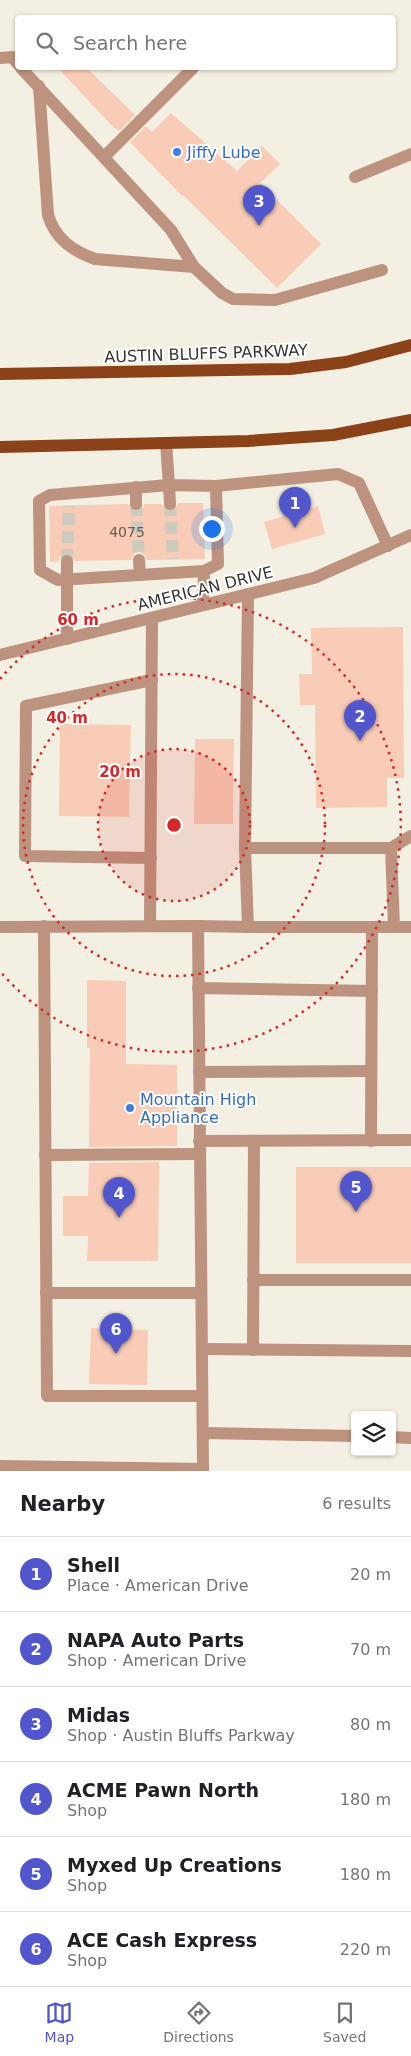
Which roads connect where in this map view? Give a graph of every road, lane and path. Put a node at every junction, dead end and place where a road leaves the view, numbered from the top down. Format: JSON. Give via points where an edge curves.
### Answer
{"nodes":[{"id":1,"x":0,"y":58,"type":"edge"},
{"id":2,"x":15,"y":61,"type":"edge"},
{"id":3,"x":23,"y":70,"type":"edge"},
{"id":4,"x":191,"y":70,"type":"edge"},
{"id":5,"x":38,"y":86,"type":"junction"},
{"id":6,"x":411,"y":154,"type":"edge"},
{"id":7,"x":104,"y":157,"type":"junction"},
{"id":8,"x":355,"y":177,"type":"dead end"},
{"id":9,"x":194,"y":267,"type":"junction"},
{"id":10,"x":382,"y":270,"type":"dead end"},
{"id":11,"x":411,"y":345,"type":"edge"},
{"id":12,"x":0,"y":374,"type":"edge"},
{"id":13,"x":411,"y":420,"type":"edge"},
{"id":14,"x":166,"y":443,"type":"junction"},
{"id":15,"x":0,"y":447,"type":"edge"},
{"id":16,"x":169,"y":485,"type":"junction"},
{"id":17,"x":216,"y":486,"type":"junction"},
{"id":18,"x":136,"y":487,"type":"junction"},
{"id":19,"x":136,"y":504,"type":"tunnel mouth"},
{"id":20,"x":170,"y":504,"type":"tunnel mouth"},
{"id":21,"x":411,"y":535,"type":"edge"},
{"id":22,"x":388,"y":546,"type":"junction"},
{"id":23,"x":173,"y":559,"type":"tunnel mouth"},
{"id":24,"x":139,"y":560,"type":"tunnel mouth"},
{"id":25,"x":67,"y":561,"type":"tunnel mouth"},
{"id":26,"x":204,"y":571,"type":"junction"},
{"id":27,"x":174,"y":573,"type":"junction"},
{"id":28,"x":140,"y":575,"type":"junction"},
{"id":29,"x":66,"y":579,"type":"junction"},
{"id":30,"x":248,"y":594,"type":"junction"},
{"id":31,"x":203,"y":605,"type":"junction"},
{"id":32,"x":152,"y":618,"type":"junction"},
{"id":33,"x":67,"y":639,"type":"junction"},
{"id":34,"x":0,"y":655,"type":"edge"},
{"id":35,"x":152,"y":680,"type":"junction"},
{"id":36,"x":411,"y":836,"type":"edge"},
{"id":37,"x":245,"y":848,"type":"junction"},
{"id":38,"x":391,"y":848,"type":"junction"},
{"id":39,"x":151,"y":858,"type":"junction"},
{"id":40,"x":44,"y":926,"type":"junction"},
{"id":41,"x":150,"y":926,"type":"junction"},
{"id":42,"x":198,"y":926,"type":"junction"},
{"id":43,"x":0,"y":927,"type":"edge"},
{"id":44,"x":248,"y":927,"type":"junction"},
{"id":45,"x":372,"y":927,"type":"junction"},
{"id":46,"x":394,"y":927,"type":"junction"},
{"id":47,"x":411,"y":927,"type":"edge"},
{"id":48,"x":198,"y":988,"type":"junction"},
{"id":49,"x":372,"y":991,"type":"junction"},
{"id":50,"x":371,"y":1071,"type":"junction"},
{"id":51,"x":199,"y":1072,"type":"junction"},
{"id":52,"x":411,"y":1140,"type":"edge"},
{"id":53,"x":254,"y":1141,"type":"junction"},
{"id":54,"x":371,"y":1141,"type":"junction"},
{"id":55,"x":199,"y":1148,"type":"junction"},
{"id":56,"x":45,"y":1155,"type":"junction"},
{"id":57,"x":254,"y":1280,"type":"junction"},
{"id":58,"x":411,"y":1280,"type":"edge"},
{"id":59,"x":46,"y":1293,"type":"junction"},
{"id":60,"x":201,"y":1293,"type":"junction"},
{"id":61,"x":202,"y":1349,"type":"junction"},
{"id":62,"x":253,"y":1350,"type":"junction"},
{"id":63,"x":411,"y":1351,"type":"edge"},
{"id":64,"x":202,"y":1396,"type":"junction"},
{"id":65,"x":203,"y":1432,"type":"junction"},
{"id":66,"x":351,"y":1436,"type":"edge"},
{"id":67,"x":396,"y":1437,"type":"edge"},
{"id":68,"x":411,"y":1438,"type":"edge"},
{"id":69,"x":0,"y":1466,"type":"edge"},
{"id":70,"x":47,"y":1469,"type":"edge"},
{"id":71,"x":203,"y":1470,"type":"edge"}],
"edges":[{"from":1,"to":2,"type":"street"},
{"from":3,"to":5,"type":"street"},
{"from":4,"to":7,"type":"street"},
{"from":5,"to":7,"type":"street"},
{"from":5,"to":9,"type":"street","via":[[48,214],[51,226],[66,245],[95,260]]},
{"from":6,"to":8,"type":"street"},
{"from":7,"to":9,"type":"street","via":[[171,230]]},
{"from":9,"to":10,"type":"street","via":[[222,293],[234,298],[275,300]]},
{"from":11,"to":12,"type":"main road","name":"AUSTIN BLUFFS PARKWAY","via":[[346,362],[290,369]]},
{"from":13,"to":14,"type":"main road","via":[[333,435]]},
{"from":14,"to":15,"type":"main road"},
{"from":14,"to":16,"type":"street"},
{"from":16,"to":17,"type":"street"},
{"from":16,"to":18,"type":"street"},
{"from":16,"to":20,"type":"street"},
{"from":17,"to":22,"type":"street","via":[[338,474],[359,482]]},
{"from":17,"to":26,"type":"street","via":[[218,564]]},
{"from":18,"to":19,"type":"street"},
{"from":18,"to":29,"type":"street","via":[[68,499],[50,495],[39,501],[40,570],[58,580]]},
{"from":21,"to":22,"type":"street","name":"AMERICAN DRIVE"},
{"from":22,"to":30,"type":"street","name":"AMERICAN DRIVE","via":[[314,578]]},
{"from":23,"to":27,"type":"street"},
{"from":24,"to":28,"type":"street"},
{"from":25,"to":29,"type":"street"},
{"from":26,"to":27,"type":"street"},
{"from":26,"to":31,"type":"street"},
{"from":27,"to":28,"type":"street"},
{"from":28,"to":29,"type":"street"},
{"from":29,"to":33,"type":"street"},
{"from":30,"to":31,"type":"street","name":"AMERICAN DRIVE"},
{"from":30,"to":37,"type":"street"},
{"from":31,"to":32,"type":"street","name":"AMERICAN DRIVE"},
{"from":32,"to":33,"type":"street","name":"AMERICAN DRIVE"},
{"from":32,"to":35,"type":"street"},
{"from":33,"to":34,"type":"street","name":"AMERICAN DRIVE"},
{"from":35,"to":39,"type":"street"},
{"from":35,"to":39,"type":"street","via":[[26,706],[25,846],[25,856]]},
{"from":36,"to":38,"type":"street"},
{"from":37,"to":38,"type":"street"},
{"from":37,"to":44,"type":"street"},
{"from":38,"to":46,"type":"street"},
{"from":39,"to":41,"type":"street"},
{"from":40,"to":41,"type":"street"},
{"from":40,"to":43,"type":"street"},
{"from":40,"to":56,"type":"street"},
{"from":41,"to":42,"type":"street"},
{"from":42,"to":44,"type":"street"},
{"from":42,"to":48,"type":"street"},
{"from":44,"to":45,"type":"street"},
{"from":45,"to":46,"type":"street"},
{"from":45,"to":49,"type":"street"},
{"from":46,"to":47,"type":"street"},
{"from":48,"to":49,"type":"street"},
{"from":48,"to":51,"type":"street"},
{"from":49,"to":50,"type":"street"},
{"from":50,"to":51,"type":"street"},
{"from":50,"to":54,"type":"street"},
{"from":51,"to":55,"type":"street"},
{"from":52,"to":54,"type":"street"},
{"from":53,"to":54,"type":"street"},
{"from":53,"to":55,"type":"street"},
{"from":53,"to":57,"type":"street"},
{"from":55,"to":56,"type":"street"},
{"from":55,"to":60,"type":"street"},
{"from":56,"to":59,"type":"street"},
{"from":57,"to":58,"type":"street"},
{"from":57,"to":62,"type":"street"},
{"from":59,"to":60,"type":"street"},
{"from":59,"to":64,"type":"street","via":[[47,1396]]},
{"from":60,"to":61,"type":"street"},
{"from":61,"to":62,"type":"street"},
{"from":61,"to":64,"type":"street"},
{"from":62,"to":63,"type":"street"},
{"from":64,"to":65,"type":"street"},
{"from":65,"to":66,"type":"street"},
{"from":65,"to":71,"type":"street"},
{"from":67,"to":68,"type":"street"},
{"from":69,"to":70,"type":"street"},
{"from":70,"to":71,"type":"street"}]}
